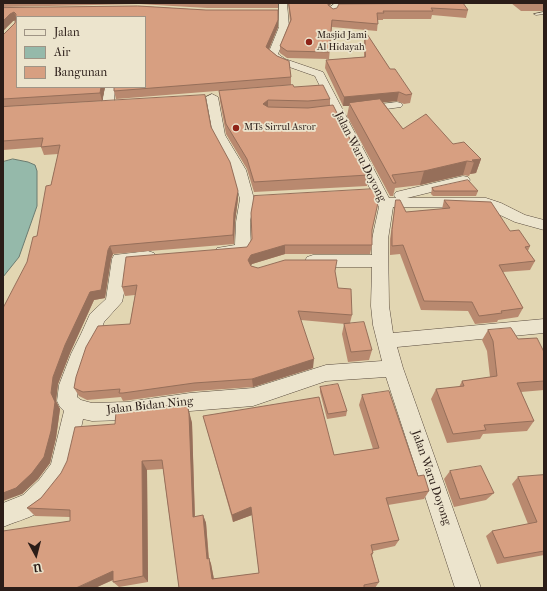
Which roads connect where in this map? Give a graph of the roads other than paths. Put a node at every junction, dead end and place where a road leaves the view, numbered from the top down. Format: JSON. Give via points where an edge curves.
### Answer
{"nodes":[{"id":1,"x":370,"y":7,"type":"edge"},
{"id":2,"x":281,"y":10,"type":"edge"},
{"id":3,"x":333,"y":12,"type":"edge"},
{"id":4,"x":536,"y":14,"type":"dead end"},
{"id":5,"x":544,"y":14,"type":"edge"},
{"id":6,"x":110,"y":88,"type":"edge"},
{"id":7,"x":198,"y":98,"type":"edge"},
{"id":8,"x":120,"y":104,"type":"edge"},
{"id":9,"x":397,"y":105,"type":"dead end"},
{"id":10,"x":335,"y":112,"type":"junction"},
{"id":11,"x":463,"y":180,"type":"edge"},
{"id":12,"x":378,"y":196,"type":"junction"},
{"id":13,"x":544,"y":225,"type":"edge"},
{"id":14,"x":206,"y":253,"type":"edge"},
{"id":15,"x":166,"y":256,"type":"edge"},
{"id":16,"x":300,"y":261,"type":"edge"},
{"id":17,"x":379,"y":261,"type":"junction"},
{"id":18,"x":544,"y":326,"type":"edge"},
{"id":19,"x":385,"y":341,"type":"junction"},
{"id":20,"x":393,"y":368,"type":"junction"},
{"id":21,"x":75,"y":408,"type":"junction"},
{"id":22,"x":3,"y":515,"type":"edge"},
{"id":23,"x":468,"y":588,"type":"edge"}],
"edges":[{"from":1,"to":3,"type":"street","via":[[333,7]]},
{"from":2,"to":10,"type":"street","name":"Jalan Waru Doyong","via":[[283,32],[273,54],[279,60],[312,69],[319,74],[320,88]]},
{"from":4,"to":5,"type":"lane"},
{"from":6,"to":8,"type":"street","via":[[104,104]]},
{"from":7,"to":14,"type":"street","via":[[218,97],[214,114],[219,135],[254,199],[243,222],[243,248]]},
{"from":9,"to":10,"type":"street"},
{"from":10,"to":12,"type":"street","name":"Jalan Waru Doyong"},
{"from":11,"to":12,"type":"street"},
{"from":12,"to":13,"type":"street","via":[[424,202],[486,203],[520,219]]},
{"from":12,"to":17,"type":"street","name":"Jalan Waru Doyong","via":[[386,207]]},
{"from":15,"to":21,"type":"street","via":[[120,259],[113,302],[96,319],[68,385],[67,401]]},
{"from":16,"to":17,"type":"street"},
{"from":17,"to":19,"type":"street","name":"Jalan Waru Doyong","via":[[380,306]]},
{"from":18,"to":19,"type":"street"},
{"from":19,"to":20,"type":"street","name":"Jalan Waru Doyong"},
{"from":20,"to":21,"type":"street","name":"Jalan Bidan Ning","via":[[326,373],[253,397],[127,411],[92,412]]},
{"from":20,"to":23,"type":"street","name":"Jalan Waru Doyong"},
{"from":21,"to":22,"type":"street","via":[[61,469],[31,504]]}]}
